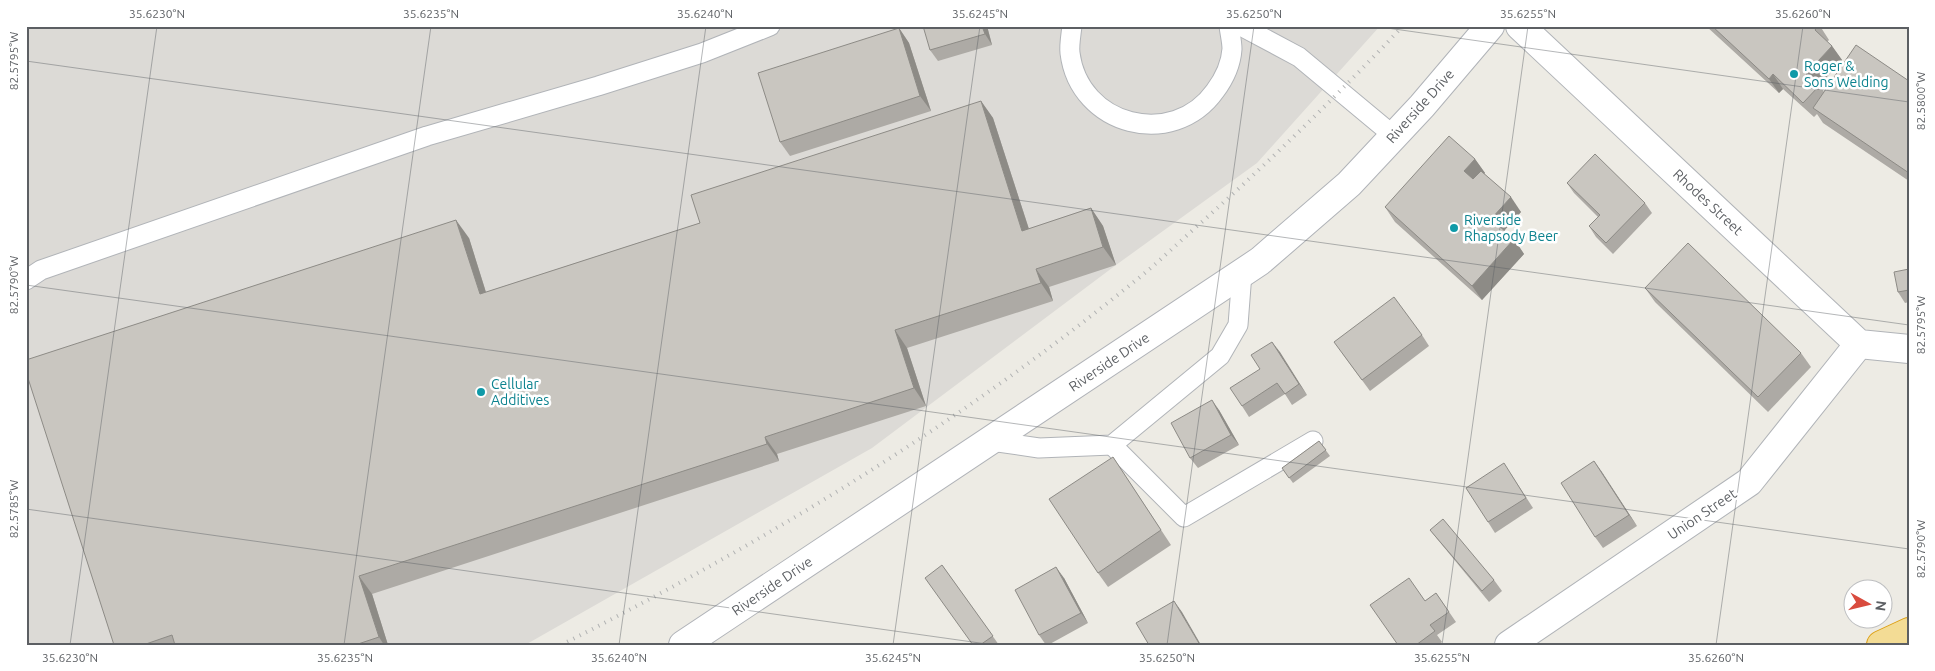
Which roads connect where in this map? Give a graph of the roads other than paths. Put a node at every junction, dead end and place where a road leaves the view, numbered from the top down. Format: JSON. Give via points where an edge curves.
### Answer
{"nodes":[{"id":1,"x":770,"y":26,"type":"edge"},
{"id":2,"x":1072,"y":26,"type":"edge"},
{"id":3,"x":1229,"y":26,"type":"edge"},
{"id":4,"x":1241,"y":26,"type":"edge"},
{"id":5,"x":1490,"y":26,"type":"edge"},
{"id":6,"x":1520,"y":26,"type":"edge"},
{"id":7,"x":1394,"y":136,"type":"junction"},
{"id":8,"x":1242,"y":273,"type":"junction"},
{"id":9,"x":26,"y":280,"type":"edge"},
{"id":10,"x":1859,"y":344,"type":"junction"},
{"id":11,"x":1909,"y":349,"type":"edge"},
{"id":12,"x":991,"y":441,"type":"junction"},
{"id":13,"x":1313,"y":441,"type":"dead end"},
{"id":14,"x":1112,"y":445,"type":"junction"},
{"id":15,"x":1909,"y":632,"type":"edge"},
{"id":16,"x":683,"y":645,"type":"edge"},
{"id":17,"x":1509,"y":645,"type":"edge"},
{"id":18,"x":1881,"y":645,"type":"edge"}],
"edges":[{"from":1,"to":9,"type":"lane","via":[[702,53],[427,136],[41,270]]},
{"from":2,"to":3,"type":"lane","via":[[1070,53],[1078,82],[1097,105],[1122,120],[1152,126],[1181,119],[1207,103],[1224,79],[1232,50]]},
{"from":4,"to":7,"type":"lane","via":[[1299,58]]},
{"from":5,"to":7,"type":"main road","name":"Riverside Drive"},
{"from":6,"to":10,"type":"main road","name":"Rhodes Street"},
{"from":7,"to":8,"type":"main road","name":"Riverside Drive","via":[[1349,184]]},
{"from":8,"to":12,"type":"main road","name":"Riverside Drive"},
{"from":8,"to":14,"type":"lane","via":[[1238,325],[1220,356]]},
{"from":10,"to":11,"type":"main road"},
{"from":10,"to":17,"type":"main road","name":"Union Street","via":[[1749,482]]},
{"from":12,"to":14,"type":"lane","via":[[1039,448]]},
{"from":12,"to":16,"type":"main road","name":"Riverside Drive"},
{"from":13,"to":14,"type":"lane","via":[[1184,517]]},
{"from":15,"to":18,"type":"highway"}]}
